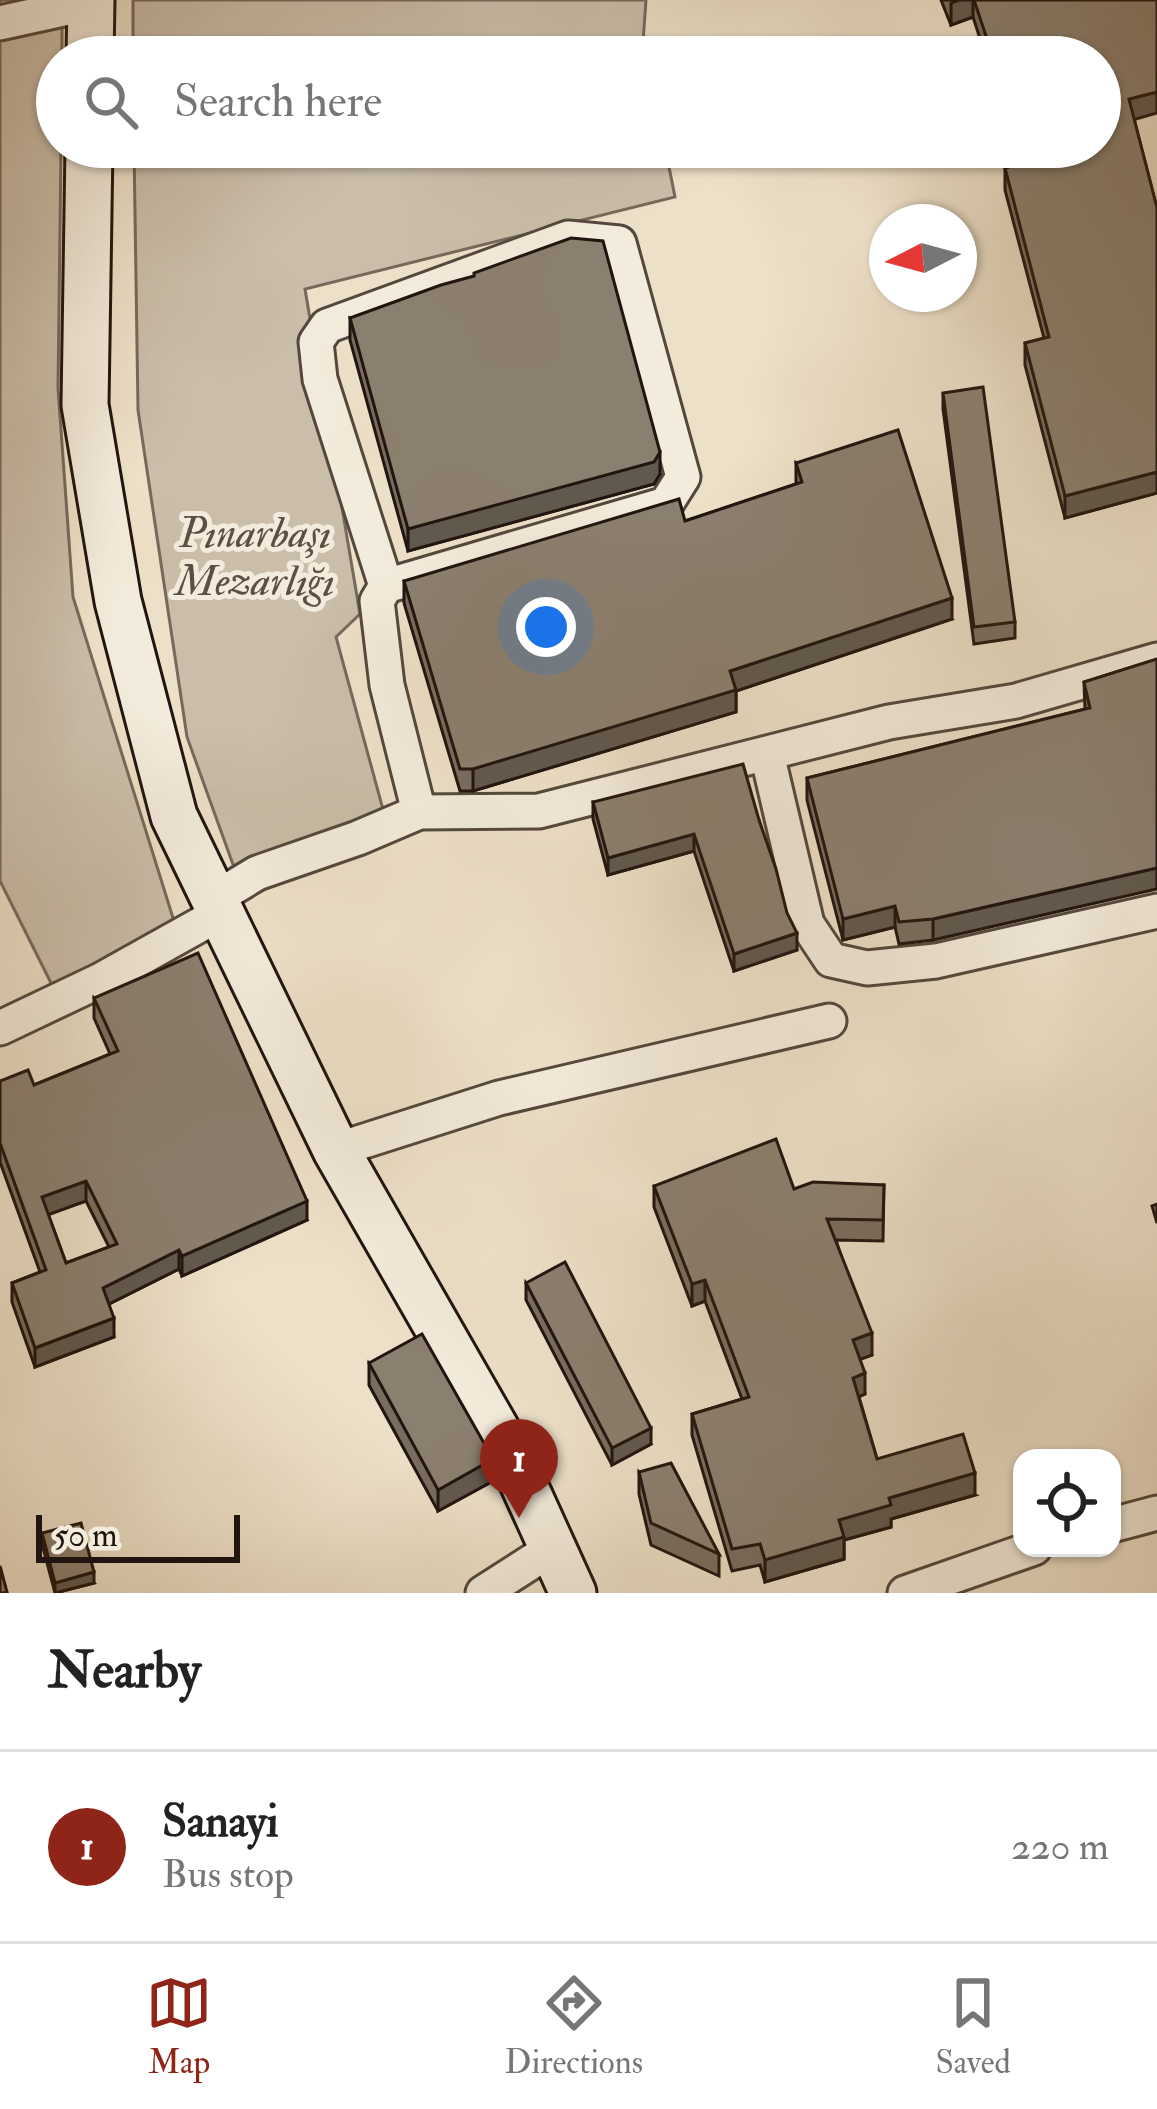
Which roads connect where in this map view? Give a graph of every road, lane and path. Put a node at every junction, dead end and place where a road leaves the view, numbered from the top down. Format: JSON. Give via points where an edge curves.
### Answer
{"nodes":[{"id":1,"x":91,"y":1,"type":"edge"},
{"id":2,"x":0,"y":23,"type":"edge"},
{"id":3,"x":90,"y":36,"type":"edge"},
{"id":4,"x":89,"y":168,"type":"edge"},
{"id":5,"x":386,"y":586,"type":"junction"},
{"id":6,"x":1157,"y":661,"type":"edge"},
{"id":7,"x":767,"y":754,"type":"junction"},
{"id":8,"x":419,"y":812,"type":"junction"},
{"id":9,"x":217,"y":906,"type":"junction"},
{"id":10,"x":1157,"y":911,"type":"edge"},
{"id":11,"x":829,"y":1021,"type":"dead end"},
{"id":12,"x":0,"y":1028,"type":"edge"},
{"id":13,"x":335,"y":1150,"type":"junction"},
{"id":14,"x":1157,"y":1513,"type":"edge"},
{"id":15,"x":1121,"y":1523,"type":"edge"},
{"id":16,"x":553,"y":1548,"type":"junction"},
{"id":17,"x":1013,"y":1555,"type":"edge"},
{"id":18,"x":483,"y":1593,"type":"edge"},
{"id":19,"x":573,"y":1593,"type":"edge"},
{"id":20,"x":905,"y":1593,"type":"edge"}],
"edges":[{"from":1,"to":2,"type":"street"},
{"from":1,"to":3,"type":"main road"},
{"from":4,"to":9,"type":"main road","via":[[85,405],[118,601],[174,816]]},
{"from":5,"to":5,"type":"street","via":[[666,504],[683,477],[619,244],[568,238],[327,326],[316,342],[320,379]]},
{"from":5,"to":8,"type":"street","via":[[377,601],[387,685]]},
{"from":6,"to":7,"type":"street","via":[[1016,701]]},
{"from":7,"to":8,"type":"street","via":[[539,812]]},
{"from":7,"to":10,"type":"street","via":[[808,924],[831,960],[867,968],[936,961]]},
{"from":8,"to":9,"type":"street","via":[[257,873]]},
{"from":9,"to":12,"type":"street","via":[[101,980]]},
{"from":9,"to":13,"type":"main road"},
{"from":11,"to":13,"type":"street","via":[[499,1098]]},
{"from":13,"to":16,"type":"main road","via":[[508,1452]]},
{"from":14,"to":15,"type":"street"},
{"from":16,"to":18,"type":"street"},
{"from":16,"to":19,"type":"main road"},
{"from":17,"to":20,"type":"street"}]}
